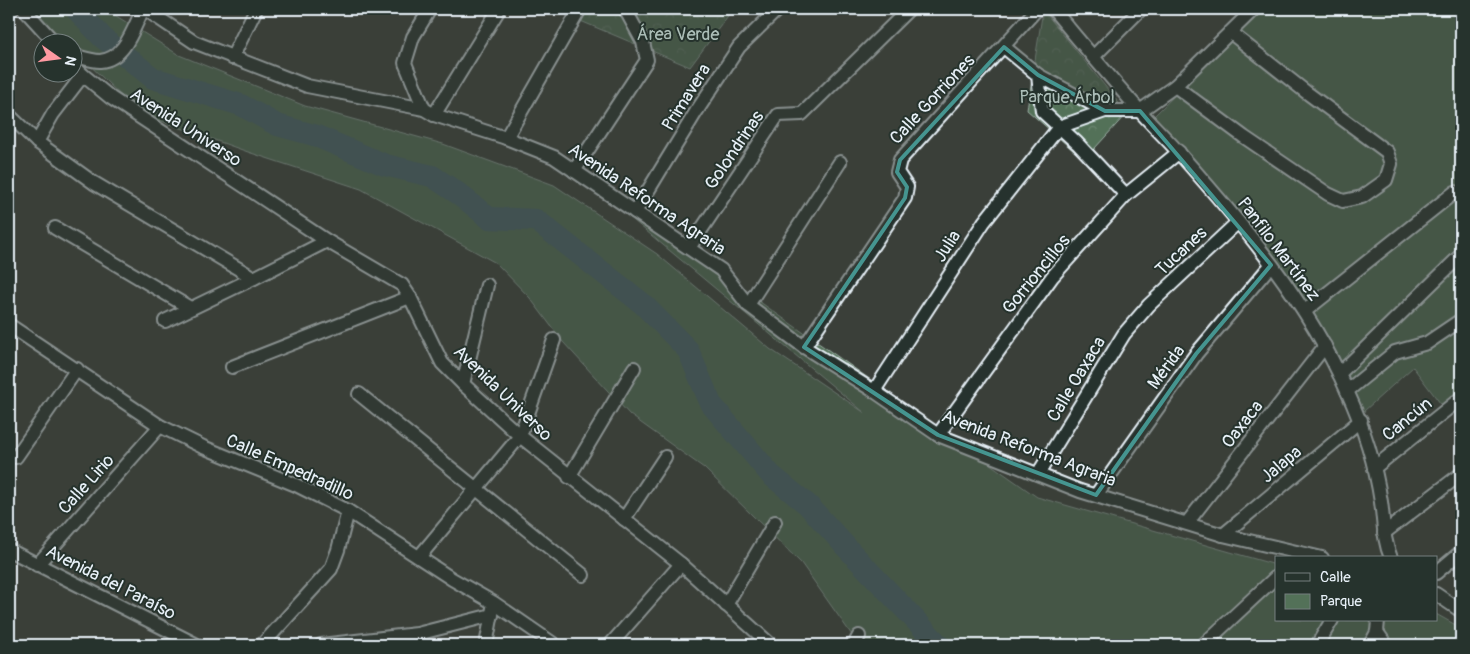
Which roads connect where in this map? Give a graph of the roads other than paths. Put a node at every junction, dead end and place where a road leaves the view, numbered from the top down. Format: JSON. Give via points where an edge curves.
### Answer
{"nodes":[{"id":1,"x":24,"y":9,"type":"edge"},
{"id":2,"x":144,"y":9,"type":"edge"},
{"id":3,"x":256,"y":9,"type":"edge"},
{"id":4,"x":430,"y":9,"type":"edge"},
{"id":5,"x":580,"y":9,"type":"edge"},
{"id":6,"x":625,"y":9,"type":"edge"},
{"id":7,"x":778,"y":9,"type":"edge"},
{"id":8,"x":909,"y":9,"type":"edge"},
{"id":9,"x":1037,"y":9,"type":"edge"},
{"id":10,"x":1053,"y":9,"type":"edge"},
{"id":11,"x":1141,"y":9,"type":"edge"},
{"id":12,"x":1254,"y":9,"type":"edge"},
{"id":13,"x":498,"y":11,"type":"dead end"},
{"id":14,"x":45,"y":32,"type":"edge"},
{"id":15,"x":1231,"y":33,"type":"junction"},
{"id":16,"x":1004,"y":47,"type":"junction"},
{"id":17,"x":82,"y":57,"type":"edge"},
{"id":18,"x":1093,"y":57,"type":"junction"},
{"id":19,"x":232,"y":58,"type":"junction"},
{"id":20,"x":1038,"y":74,"type":"junction"},
{"id":21,"x":83,"y":76,"type":"joint"},
{"id":22,"x":1175,"y":86,"type":"junction"},
{"id":23,"x":1105,"y":111,"type":"junction"},
{"id":24,"x":1140,"y":111,"type":"junction"},
{"id":25,"x":429,"y":112,"type":"junction"},
{"id":26,"x":9,"y":115,"type":"edge"},
{"id":27,"x":1059,"y":127,"type":"junction"},
{"id":28,"x":506,"y":138,"type":"junction"},
{"id":29,"x":37,"y":142,"type":"junction"},
{"id":30,"x":1179,"y":152,"type":"junction"},
{"id":31,"x":840,"y":162,"type":"dead end"},
{"id":32,"x":574,"y":171,"type":"junction"},
{"id":33,"x":1455,"y":192,"type":"dead end"},
{"id":34,"x":1126,"y":195,"type":"junction"},
{"id":35,"x":635,"y":212,"type":"junction"},
{"id":36,"x":1238,"y":222,"type":"junction"},
{"id":37,"x":55,"y":228,"type":"dead end"},
{"id":38,"x":327,"y":241,"type":"junction"},
{"id":39,"x":689,"y":248,"type":"junction"},
{"id":40,"x":1461,"y":255,"type":"edge"},
{"id":41,"x":1271,"y":265,"type":"junction"},
{"id":42,"x":254,"y":278,"type":"junction"},
{"id":43,"x":487,"y":285,"type":"dead end"},
{"id":44,"x":410,"y":297,"type":"junction"},
{"id":45,"x":748,"y":305,"type":"junction"},
{"id":46,"x":1149,"y":305,"type":"joint"},
{"id":47,"x":190,"y":308,"type":"junction"},
{"id":48,"x":1305,"y":311,"type":"junction"},
{"id":49,"x":165,"y":320,"type":"dead end"},
{"id":50,"x":1461,"y":320,"type":"edge"},
{"id":51,"x":9,"y":325,"type":"edge"},
{"id":52,"x":554,"y":340,"type":"dead end"},
{"id":53,"x":1325,"y":346,"type":"junction"},
{"id":54,"x":804,"y":347,"type":"junction"},
{"id":55,"x":232,"y":367,"type":"dead end"},
{"id":56,"x":634,"y":368,"type":"dead end"},
{"id":57,"x":77,"y":369,"type":"junction"},
{"id":58,"x":1339,"y":374,"type":"junction"},
{"id":59,"x":464,"y":384,"type":"junction"},
{"id":60,"x":874,"y":391,"type":"junction"},
{"id":61,"x":1347,"y":391,"type":"junction"},
{"id":62,"x":360,"y":394,"type":"dead end"},
{"id":63,"x":1461,"y":398,"type":"edge"},
{"id":64,"x":1360,"y":420,"type":"junction"},
{"id":65,"x":160,"y":426,"type":"junction"},
{"id":66,"x":938,"y":435,"type":"junction"},
{"id":67,"x":520,"y":436,"type":"junction"},
{"id":68,"x":16,"y":457,"type":"dead end"},
{"id":69,"x":665,"y":457,"type":"dead end"},
{"id":70,"x":1374,"y":468,"type":"junction"},
{"id":71,"x":1038,"y":474,"type":"junction"},
{"id":72,"x":1461,"y":474,"type":"edge"},
{"id":73,"x":569,"y":477,"type":"junction"},
{"id":74,"x":475,"y":488,"type":"junction"},
{"id":75,"x":1096,"y":495,"type":"junction"},
{"id":76,"x":348,"y":511,"type":"junction"},
{"id":77,"x":624,"y":519,"type":"junction"},
{"id":78,"x":775,"y":522,"type":"dead end"},
{"id":79,"x":1186,"y":523,"type":"junction"},
{"id":80,"x":1384,"y":534,"type":"junction"},
{"id":81,"x":1223,"y":535,"type":"junction"},
{"id":82,"x":9,"y":550,"type":"edge"},
{"id":83,"x":1461,"y":552,"type":"edge"},
{"id":84,"x":1298,"y":556,"type":"edge"},
{"id":85,"x":1390,"y":556,"type":"edge"},
{"id":86,"x":419,"y":557,"type":"junction"},
{"id":87,"x":681,"y":564,"type":"junction"},
{"id":88,"x":37,"y":565,"type":"junction"},
{"id":89,"x":1438,"y":571,"type":"edge"},
{"id":90,"x":583,"y":575,"type":"dead end"},
{"id":91,"x":1275,"y":578,"type":"edge"},
{"id":92,"x":1438,"y":595,"type":"edge"},
{"id":93,"x":726,"y":605,"type":"junction"},
{"id":94,"x":493,"y":609,"type":"junction"},
{"id":95,"x":1461,"y":611,"type":"edge"},
{"id":96,"x":1331,"y":622,"type":"edge"},
{"id":97,"x":1377,"y":626,"type":"edge"},
{"id":98,"x":197,"y":645,"type":"edge"},
{"id":99,"x":262,"y":645,"type":"edge"},
{"id":100,"x":321,"y":645,"type":"edge"},
{"id":101,"x":486,"y":645,"type":"edge"},
{"id":102,"x":555,"y":645,"type":"edge"},
{"id":103,"x":610,"y":645,"type":"edge"},
{"id":104,"x":771,"y":645,"type":"edge"},
{"id":105,"x":1203,"y":645,"type":"edge"},
{"id":106,"x":1318,"y":645,"type":"edge"},
{"id":107,"x":1370,"y":645,"type":"edge"},
{"id":108,"x":1386,"y":645,"type":"edge"}],
"edges":[{"from":1,"to":14,"type":"street"},
{"from":2,"to":17,"type":"street","via":[[119,54],[98,61]]},
{"from":2,"to":19,"type":"street","name":"Avenida Reforma Agraria","via":[[194,42]]},
{"from":3,"to":19,"type":"street"},
{"from":4,"to":25,"type":"street","via":[[412,37],[405,63]]},
{"from":5,"to":28,"type":"street"},
{"from":6,"to":32,"type":"street","via":[[643,42],[647,60]]},
{"from":7,"to":35,"type":"street","name":"Primavera","via":[[739,47]]},
{"from":8,"to":39,"type":"street","name":"Golondrinas","via":[[802,114],[778,115]]},
{"from":9,"to":16,"type":"street","name":"Calle Gorriones"},
{"from":10,"to":18,"type":"street","name":"Panfilo Martínez"},
{"from":11,"to":18,"type":"street"},
{"from":12,"to":15,"type":"street"},
{"from":13,"to":25,"type":"street"},
{"from":15,"to":22,"type":"street"},
{"from":15,"to":22,"type":"street","via":[[1387,152],[1391,164],[1386,180],[1362,197],[1343,201],[1244,137]]},
{"from":16,"to":20,"type":"street"},
{"from":16,"to":54,"type":"street","name":"Calle Gorriones","via":[[900,160],[897,172],[907,187],[905,198]]},
{"from":18,"to":24,"type":"street","name":"Panfilo Martínez"},
{"from":19,"to":25,"type":"street","name":"Avenida Reforma Agraria","via":[[307,86]]},
{"from":20,"to":23,"type":"street"},
{"from":20,"to":27,"type":"street","via":[[1042,111]]},
{"from":21,"to":29,"type":"street","via":[[53,114]]},
{"from":21,"to":38,"type":"street","name":"Avenida Universo","via":[[111,98]]},
{"from":22,"to":24,"type":"street"},
{"from":23,"to":24,"type":"street"},
{"from":23,"to":27,"type":"street"},
{"from":24,"to":30,"type":"street","name":"Panfilo Martínez"},
{"from":25,"to":28,"type":"street","name":"Avenida Reforma Agraria"},
{"from":26,"to":29,"type":"street"},
{"from":27,"to":34,"type":"street"},
{"from":27,"to":60,"type":"street","name":"Julia","via":[[984,222]]},
{"from":28,"to":32,"type":"street","name":"Avenida Reforma Agraria","via":[[554,157]]},
{"from":29,"to":42,"type":"street","via":[[94,183]]},
{"from":30,"to":34,"type":"street","name":"Gorrioncillos"},
{"from":30,"to":36,"type":"street","name":"Panfilo Martínez"},
{"from":31,"to":45,"type":"street"},
{"from":32,"to":35,"type":"street","name":"Avenida Reforma Agraria"},
{"from":33,"to":48,"type":"street"},
{"from":34,"to":66,"type":"street","name":"Gorrioncillos","via":[[1052,277]]},
{"from":35,"to":39,"type":"street","name":"Avenida Reforma Agraria"},
{"from":36,"to":41,"type":"street","name":"Panfilo Martínez"},
{"from":36,"to":46,"type":"street","name":"Tucanes"},
{"from":37,"to":47,"type":"street"},
{"from":38,"to":42,"type":"street"},
{"from":38,"to":44,"type":"street","name":"Avenida Universo","via":[[402,285]]},
{"from":39,"to":45,"type":"street","name":"Avenida Reforma Agraria","via":[[721,270]]},
{"from":40,"to":58,"type":"street"},
{"from":41,"to":48,"type":"street","name":"Panfilo Martínez"},
{"from":41,"to":75,"type":"street","name":"Mérida","via":[[1196,354]]},
{"from":42,"to":47,"type":"street"},
{"from":43,"to":59,"type":"street"},
{"from":44,"to":55,"type":"street"},
{"from":44,"to":59,"type":"street","name":"Avenida Universo","via":[[442,363]]},
{"from":45,"to":54,"type":"street","name":"Avenida Reforma Agraria"},
{"from":46,"to":71,"type":"street","name":"Calle Oaxaca","via":[[1124,334]]},
{"from":47,"to":49,"type":"street"},
{"from":48,"to":53,"type":"street","name":"Panfilo Martínez"},
{"from":50,"to":61,"type":"street","via":[[1427,343],[1395,352]]},
{"from":51,"to":57,"type":"street","name":"Calle Empedradillo"},
{"from":52,"to":67,"type":"street"},
{"from":53,"to":58,"type":"street","name":"Panfilo Martínez"},
{"from":53,"to":79,"type":"street","name":"Oaxaca"},
{"from":54,"to":60,"type":"street","name":"Avenida Reforma Agraria"},
{"from":56,"to":73,"type":"street"},
{"from":57,"to":65,"type":"street","name":"Calle Empedradillo"},
{"from":57,"to":68,"type":"street"},
{"from":58,"to":61,"type":"street","name":"Panfilo Martínez"},
{"from":59,"to":67,"type":"street","name":"Avenida Universo"},
{"from":60,"to":66,"type":"street","name":"Avenida Reforma Agraria"},
{"from":61,"to":64,"type":"street","name":"Panfilo Martínez"},
{"from":62,"to":74,"type":"street"},
{"from":63,"to":70,"type":"street","name":"Cancún"},
{"from":64,"to":70,"type":"street","name":"Panfilo Martínez"},
{"from":64,"to":81,"type":"street","name":"Jalapa"},
{"from":65,"to":76,"type":"street","name":"Calle Empedradillo"},
{"from":65,"to":88,"type":"street","name":"Calle Lirio"},
{"from":66,"to":71,"type":"street","name":"Avenida Reforma Agraria"},
{"from":67,"to":73,"type":"street","name":"Avenida Universo"},
{"from":67,"to":74,"type":"street"},
{"from":69,"to":77,"type":"street"},
{"from":70,"to":80,"type":"street","name":"Panfilo Martínez"},
{"from":71,"to":75,"type":"street","name":"Avenida Reforma Agraria"},
{"from":72,"to":80,"type":"street"},
{"from":73,"to":77,"type":"street","name":"Avenida Universo"},
{"from":74,"to":86,"type":"street"},
{"from":74,"to":90,"type":"street"},
{"from":75,"to":79,"type":"street","name":"Avenida Reforma Agraria"},
{"from":76,"to":86,"type":"street","name":"Calle Empedradillo"},
{"from":76,"to":99,"type":"street","via":[[331,569]]},
{"from":77,"to":87,"type":"street","name":"Avenida Universo"},
{"from":78,"to":93,"type":"street"},
{"from":79,"to":81,"type":"street","name":"Avenida Reforma Agraria"},
{"from":80,"to":85,"type":"street","name":"Panfilo Martínez"},
{"from":81,"to":84,"type":"street","name":"Avenida Reforma Agraria"},
{"from":82,"to":88,"type":"street","name":"Avenida del Paraíso"},
{"from":83,"to":89,"type":"street"},
{"from":86,"to":94,"type":"street","name":"Calle Empedradillo"},
{"from":87,"to":93,"type":"street","name":"Avenida Universo"},
{"from":87,"to":103,"type":"street"},
{"from":88,"to":98,"type":"street","name":"Avenida del Paraíso"},
{"from":91,"to":105,"type":"street"},
{"from":92,"to":95,"type":"street"},
{"from":93,"to":104,"type":"street","name":"Avenida Universo"},
{"from":94,"to":100,"type":"street","via":[[417,634]]},
{"from":94,"to":101,"type":"street"},
{"from":94,"to":102,"type":"street","name":"Calle Empedradillo"},
{"from":96,"to":106,"type":"street"},
{"from":97,"to":107,"type":"street"},
{"from":97,"to":108,"type":"street"}]}
